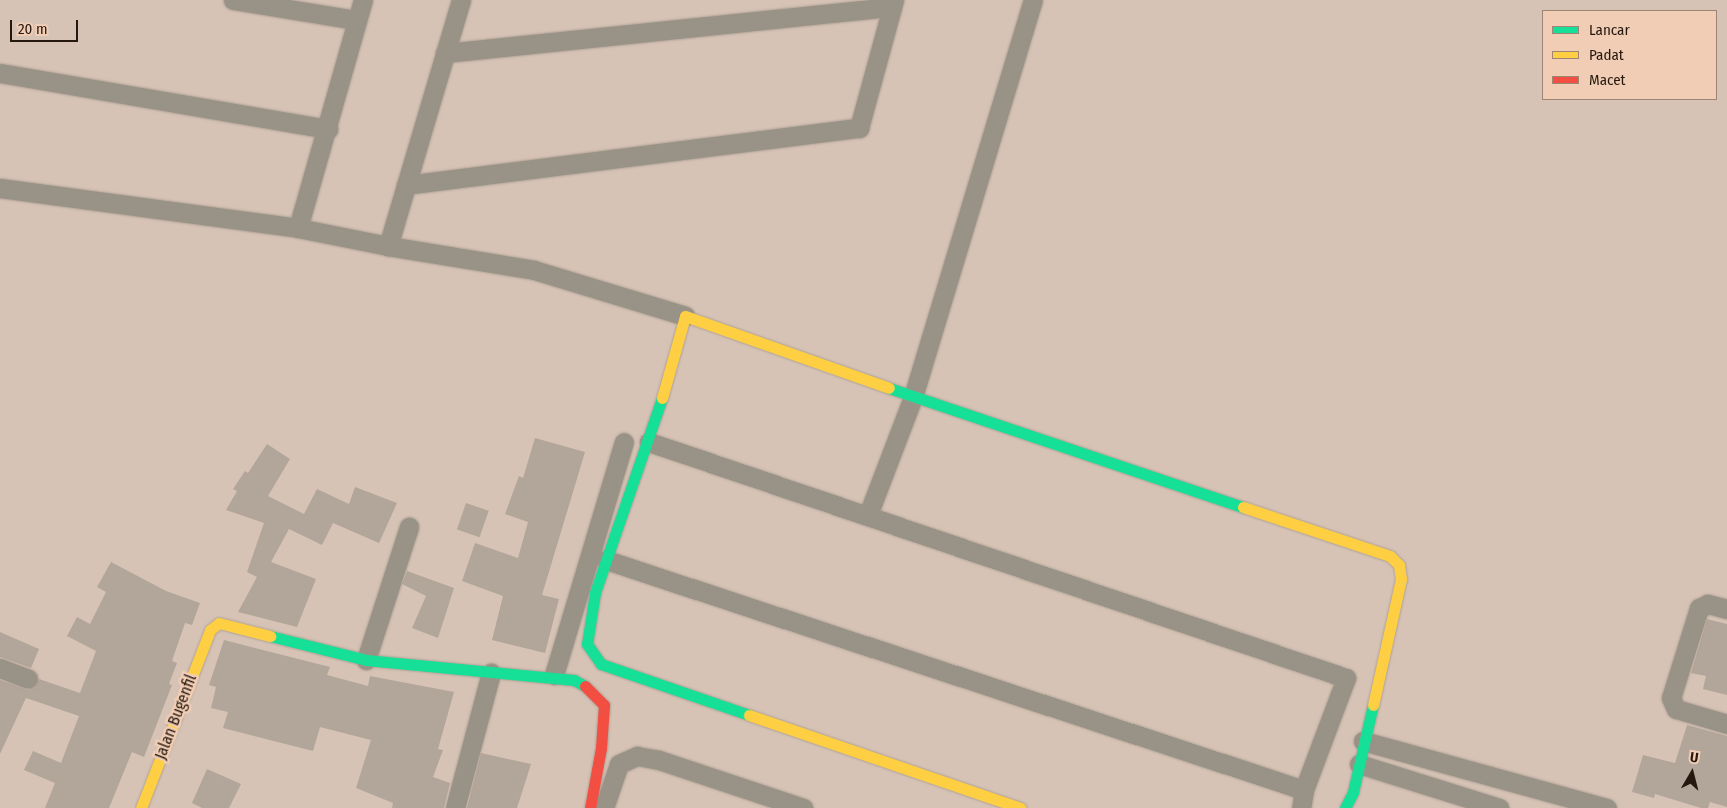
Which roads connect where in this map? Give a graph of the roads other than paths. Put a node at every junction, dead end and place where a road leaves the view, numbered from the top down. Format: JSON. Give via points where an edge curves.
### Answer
{"nodes":[{"id":1,"x":233,"y":0,"type":"edge"},
{"id":2,"x":363,"y":0,"type":"edge"},
{"id":3,"x":461,"y":0,"type":"edge"},
{"id":4,"x":1033,"y":0,"type":"edge"},
{"id":5,"x":893,"y":3,"type":"edge"},
{"id":6,"x":356,"y":20,"type":"junction"},
{"id":7,"x":445,"y":53,"type":"junction"},
{"id":8,"x":0,"y":73,"type":"edge"},
{"id":9,"x":328,"y":129,"type":"junction"},
{"id":10,"x":406,"y":185,"type":"junction"},
{"id":11,"x":0,"y":188,"type":"edge"},
{"id":12,"x":298,"y":228,"type":"junction"},
{"id":13,"x":388,"y":246,"type":"junction"},
{"id":14,"x":685,"y":316,"type":"junction"},
{"id":15,"x":913,"y":397,"type":"junction"},
{"id":16,"x":624,"y":442,"type":"dead end"},
{"id":17,"x":649,"y":442,"type":"junction"},
{"id":18,"x":868,"y":515,"type":"junction"},
{"id":19,"x":409,"y":527,"type":"dead end"},
{"id":20,"x":606,"y":560,"type":"junction"},
{"id":21,"x":1727,"y":609,"type":"edge"},
{"id":22,"x":366,"y":660,"type":"junction"},
{"id":23,"x":0,"y":668,"type":"edge"},
{"id":24,"x":491,"y":673,"type":"junction"},
{"id":25,"x":554,"y":676,"type":"junction"},
{"id":26,"x":28,"y":679,"type":"dead end"},
{"id":27,"x":1727,"y":724,"type":"edge"},
{"id":28,"x":1363,"y":740,"type":"junction"},
{"id":29,"x":1359,"y":764,"type":"junction"},
{"id":30,"x":1302,"y":799,"type":"edge"},
{"id":31,"x":1601,"y":807,"type":"edge"},
{"id":32,"x":142,"y":808,"type":"edge"},
{"id":33,"x":455,"y":808,"type":"edge"},
{"id":34,"x":590,"y":808,"type":"edge"},
{"id":35,"x":604,"y":808,"type":"edge"},
{"id":36,"x":803,"y":808,"type":"edge"},
{"id":37,"x":1020,"y":808,"type":"edge"},
{"id":38,"x":1345,"y":808,"type":"edge"},
{"id":39,"x":1499,"y":808,"type":"edge"}],
"edges":[{"from":1,"to":6,"type":"street"},
{"from":2,"to":6,"type":"street"},
{"from":3,"to":7,"type":"street"},
{"from":4,"to":15,"type":"street"},
{"from":5,"to":7,"type":"street"},
{"from":5,"to":10,"type":"street","via":[[859,128]]},
{"from":6,"to":9,"type":"street"},
{"from":7,"to":10,"type":"street"},
{"from":8,"to":9,"type":"street"},
{"from":9,"to":12,"type":"street"},
{"from":10,"to":13,"type":"street"},
{"from":11,"to":12,"type":"street"},
{"from":12,"to":13,"type":"street"},
{"from":13,"to":14,"type":"street","via":[[534,270]]},
{"from":14,"to":15,"type":"street"},
{"from":14,"to":17,"type":"street"},
{"from":15,"to":18,"type":"street"},
{"from":15,"to":28,"type":"street","via":[[1390,556],[1399,565],[1401,579]]},
{"from":16,"to":25,"type":"street"},
{"from":17,"to":18,"type":"street"},
{"from":17,"to":20,"type":"street"},
{"from":18,"to":30,"type":"street","via":[[1346,678]]},
{"from":19,"to":22,"type":"street"},
{"from":20,"to":30,"type":"street"},
{"from":20,"to":37,"type":"street","via":[[590,614],[587,637],[592,654],[601,664]]},
{"from":21,"to":27,"type":"street","via":[[1708,604],[1699,608],[1671,698],[1676,709]]},
{"from":22,"to":24,"type":"street"},
{"from":22,"to":32,"type":"street","name":"Jalan Bugenfil","via":[[221,623],[212,626]]},
{"from":23,"to":26,"type":"street"},
{"from":24,"to":25,"type":"street"},
{"from":24,"to":33,"type":"street"},
{"from":25,"to":34,"type":"street","via":[[574,680],[594,692],[604,705],[601,748]]},
{"from":28,"to":29,"type":"street"},
{"from":28,"to":31,"type":"street"},
{"from":29,"to":38,"type":"street","via":[[1353,792]]},
{"from":29,"to":39,"type":"street"},
{"from":35,"to":36,"type":"street","via":[[619,764],[637,756],[659,760]]}]}
